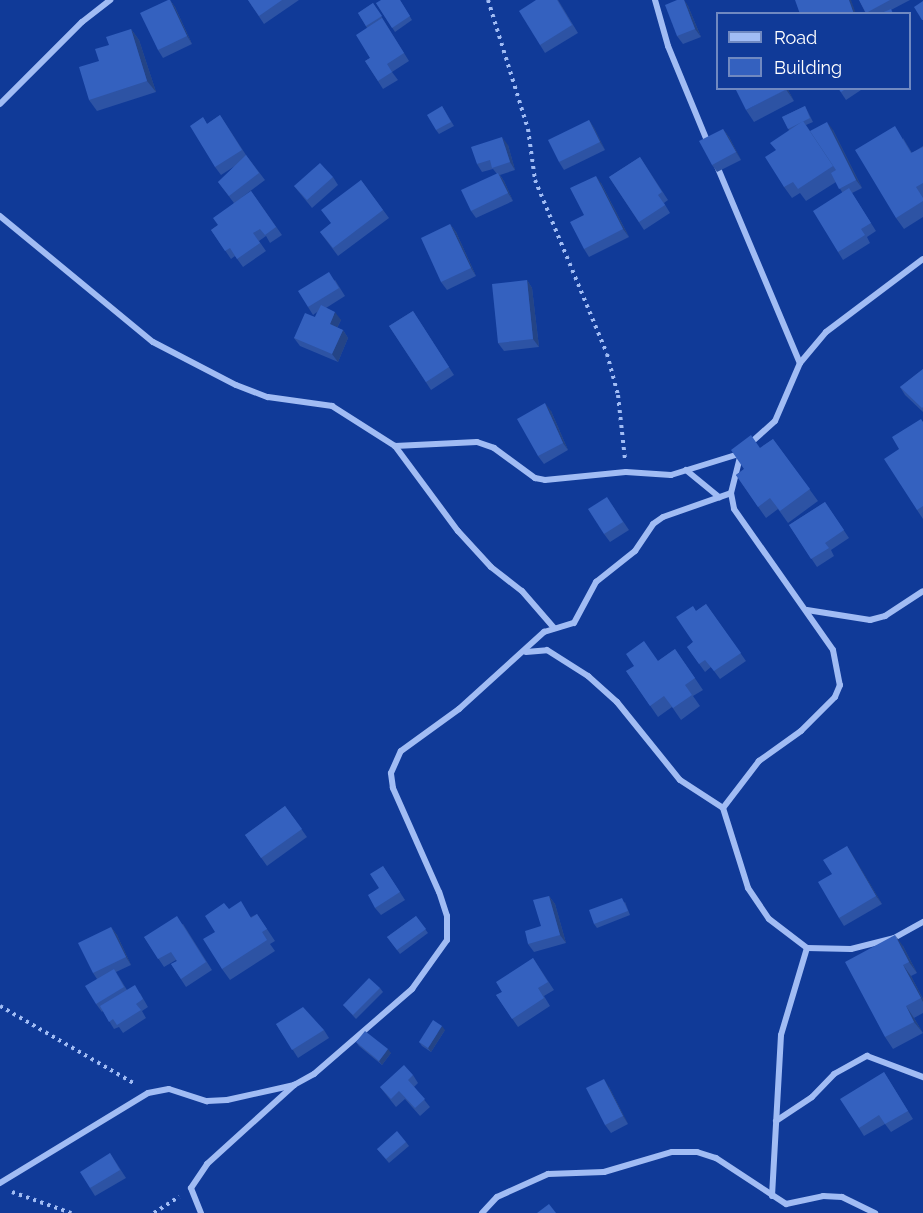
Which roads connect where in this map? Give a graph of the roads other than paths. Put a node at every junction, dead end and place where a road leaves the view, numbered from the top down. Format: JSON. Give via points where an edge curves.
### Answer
{"nodes":[{"id":1,"x":110,"y":0,"type":"edge"},
{"id":2,"x":655,"y":0,"type":"edge"},
{"id":3,"x":0,"y":104,"type":"edge"},
{"id":4,"x":710,"y":147,"type":"edge"},
{"id":5,"x":714,"y":157,"type":"edge"},
{"id":6,"x":0,"y":216,"type":"edge"},
{"id":7,"x":923,"y":259,"type":"edge"},
{"id":8,"x":800,"y":363,"type":"junction"},
{"id":9,"x":394,"y":446,"type":"junction"},
{"id":10,"x":740,"y":454,"type":"junction"},
{"id":11,"x":686,"y":471,"type":"junction"},
{"id":12,"x":730,"y":493,"type":"junction"},
{"id":13,"x":719,"y":497,"type":"junction"},
{"id":14,"x":923,"y":591,"type":"edge"},
{"id":15,"x":807,"y":610,"type":"junction"},
{"id":16,"x":554,"y":628,"type":"junction"},
{"id":17,"x":526,"y":651,"type":"junction"},
{"id":18,"x":723,"y":808,"type":"junction"},
{"id":19,"x":923,"y":922,"type":"edge"},
{"id":20,"x":807,"y":948,"type":"junction"},
{"id":21,"x":923,"y":1077,"type":"edge"},
{"id":22,"x":294,"y":1085,"type":"junction"},
{"id":23,"x":776,"y":1121,"type":"junction"},
{"id":24,"x":0,"y":1184,"type":"edge"},
{"id":25,"x":772,"y":1196,"type":"junction"},
{"id":26,"x":201,"y":1213,"type":"edge"},
{"id":27,"x":482,"y":1213,"type":"edge"},
{"id":28,"x":875,"y":1213,"type":"edge"}],
"edges":[{"from":1,"to":3,"type":"street","via":[[82,22]]},
{"from":2,"to":4,"type":"street","via":[[668,46]]},
{"from":5,"to":8,"type":"street"},
{"from":6,"to":9,"type":"street","via":[[153,342],[227,381],[268,397],[332,406]]},
{"from":7,"to":8,"type":"street","via":[[826,332]]},
{"from":8,"to":10,"type":"street","via":[[775,421]]},
{"from":9,"to":11,"type":"street","via":[[477,442],[494,448],[535,478],[545,480],[626,472],[671,475]]},
{"from":9,"to":16,"type":"street","via":[[458,531],[491,567],[522,591]]},
{"from":10,"to":11,"type":"street"},
{"from":10,"to":12,"type":"street"},
{"from":11,"to":13,"type":"street"},
{"from":12,"to":13,"type":"street"},
{"from":12,"to":15,"type":"street","via":[[734,509]]},
{"from":13,"to":16,"type":"street","via":[[653,524],[635,551],[596,582],[574,623],[564,629]]},
{"from":14,"to":15,"type":"street","via":[[885,616],[870,620]]},
{"from":15,"to":18,"type":"street","via":[[832,650],[840,685],[835,697],[801,731],[759,761]]},
{"from":16,"to":17,"type":"street"},
{"from":17,"to":18,"type":"street","via":[[547,650],[588,676],[617,702],[680,780]]},
{"from":17,"to":22,"type":"street","via":[[459,709],[400,751],[394,762],[393,788],[439,892],[447,916],[447,940],[412,989],[314,1074]]},
{"from":18,"to":20,"type":"street","via":[[748,888],[769,919]]},
{"from":19,"to":20,"type":"street","via":[[894,938],[851,949]]},
{"from":20,"to":23,"type":"street","via":[[781,1035]]},
{"from":21,"to":23,"type":"street","via":[[867,1056],[834,1074],[812,1097]]},
{"from":22,"to":24,"type":"street","via":[[227,1100],[207,1101],[169,1089],[148,1093]]},
{"from":22,"to":26,"type":"street","via":[[207,1164],[191,1188]]},
{"from":23,"to":25,"type":"street"},
{"from":25,"to":27,"type":"street","via":[[716,1158],[697,1152],[672,1152],[604,1172],[548,1174],[496,1197]]},
{"from":25,"to":28,"type":"street","via":[[786,1204],[823,1196],[842,1197]]}]}
